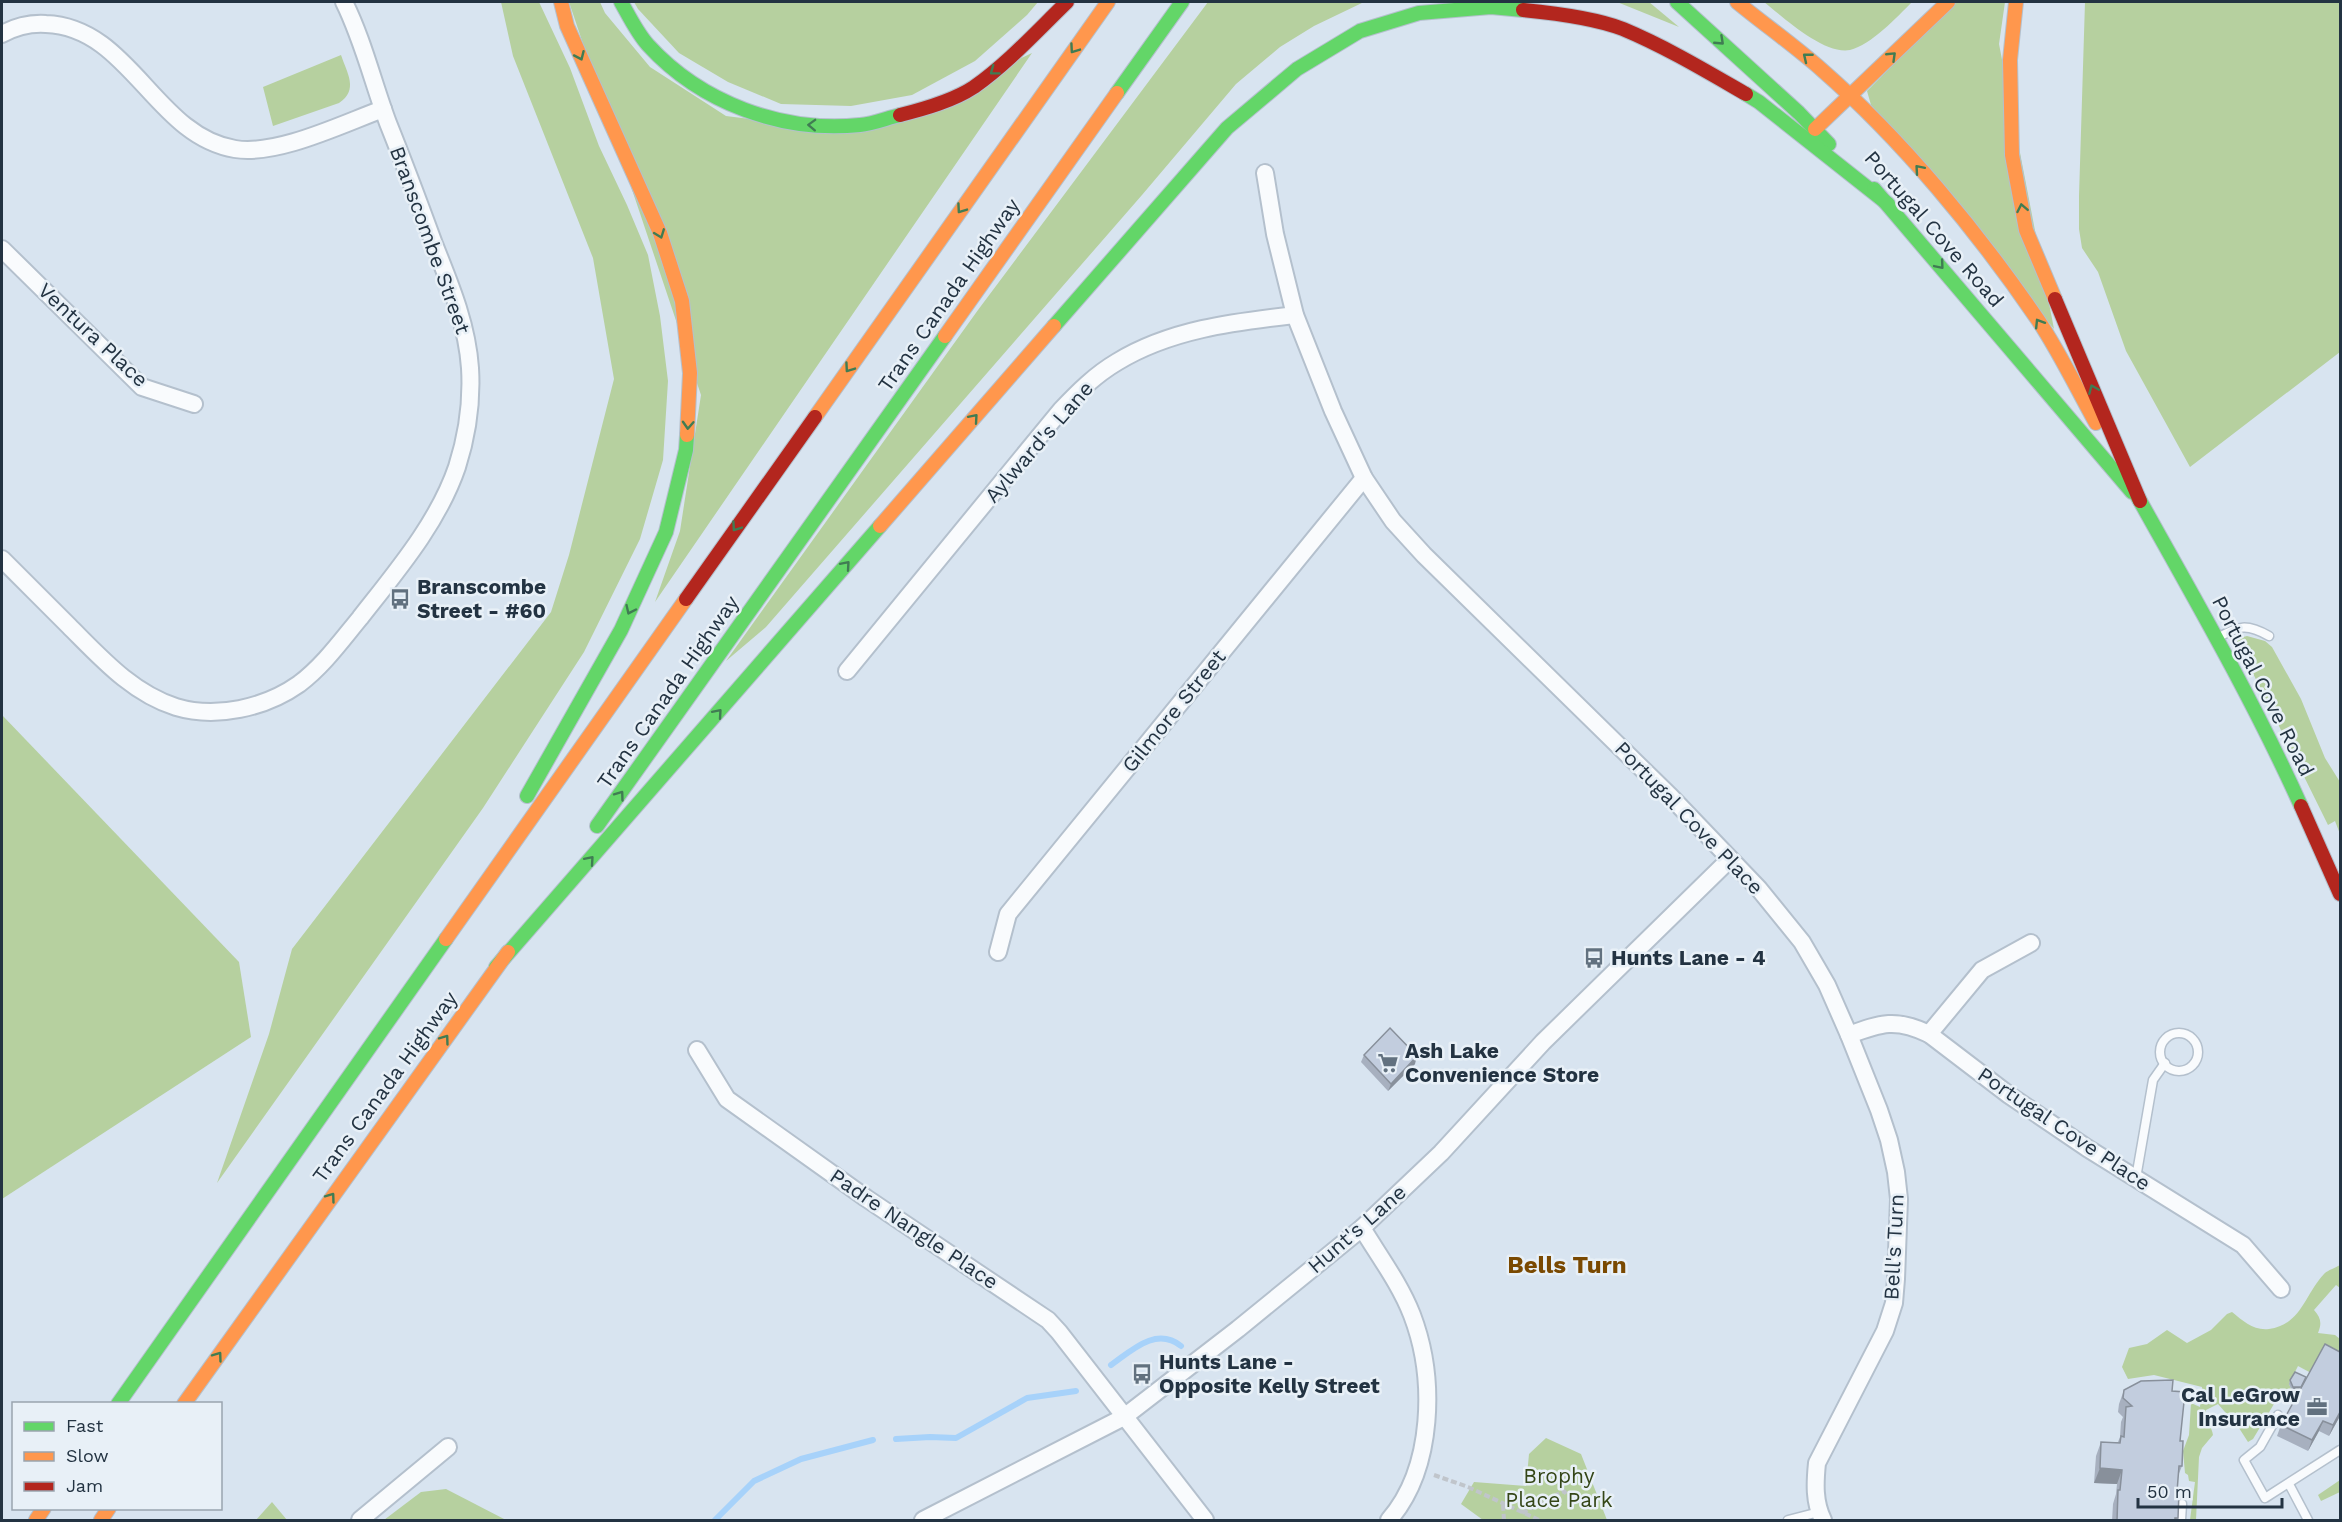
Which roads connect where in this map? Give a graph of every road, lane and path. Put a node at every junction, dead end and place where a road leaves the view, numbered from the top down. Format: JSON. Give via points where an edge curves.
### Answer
{"nodes":[{"id":1,"x":344,"y":2,"type":"edge"},
{"id":2,"x":561,"y":2,"type":"edge"},
{"id":3,"x":621,"y":2,"type":"edge"},
{"id":4,"x":1067,"y":2,"type":"edge"},
{"id":5,"x":1108,"y":2,"type":"edge"},
{"id":6,"x":1182,"y":2,"type":"edge"},
{"id":7,"x":1677,"y":2,"type":"edge"},
{"id":8,"x":1737,"y":2,"type":"edge"},
{"id":9,"x":1948,"y":2,"type":"edge"},
{"id":10,"x":2016,"y":2,"type":"edge"},
{"id":11,"x":2,"y":34,"type":"edge"},
{"id":12,"x":1850,"y":96,"type":"junction"},
{"id":13,"x":383,"y":109,"type":"junction"},
{"id":14,"x":1815,"y":129,"type":"junction"},
{"id":15,"x":1265,"y":173,"type":"dead end"},
{"id":16,"x":1888,"y":204,"type":"junction"},
{"id":17,"x":2,"y":249,"type":"edge"},
{"id":18,"x":1295,"y":315,"type":"junction"},
{"id":19,"x":194,"y":404,"type":"dead end"},
{"id":20,"x":1364,"y":478,"type":"junction"},
{"id":21,"x":2140,"y":501,"type":"junction"},
{"id":22,"x":2,"y":559,"type":"edge"},
{"id":23,"x":2269,"y":636,"type":"dead end"},
{"id":24,"x":2216,"y":639,"type":"junction"},
{"id":25,"x":847,"y":671,"type":"dead end"},
{"id":26,"x":1730,"y":859,"type":"junction"},
{"id":27,"x":2340,"y":894,"type":"edge"},
{"id":28,"x":447,"y":937,"type":"junction"},
{"id":29,"x":2031,"y":943,"type":"dead end"},
{"id":30,"x":998,"y":952,"type":"dead end"},
{"id":31,"x":496,"y":967,"type":"junction"},
{"id":32,"x":1929,"y":1034,"type":"junction"},
{"id":33,"x":1849,"y":1035,"type":"junction"},
{"id":34,"x":697,"y":1050,"type":"dead end"},
{"id":35,"x":2164,"y":1064,"type":"junction"},
{"id":36,"x":2136,"y":1178,"type":"junction"},
{"id":37,"x":1362,"y":1228,"type":"junction"},
{"id":38,"x":2281,"y":1290,"type":"dead end"},
{"id":39,"x":119,"y":1402,"type":"edge"},
{"id":40,"x":185,"y":1402,"type":"edge"},
{"id":41,"x":2278,"y":1415,"type":"dead end"},
{"id":42,"x":1125,"y":1417,"type":"junction"},
{"id":43,"x":448,"y":1447,"type":"dead end"},
{"id":44,"x":2340,"y":1450,"type":"edge"},
{"id":45,"x":1434,"y":1475,"type":"dead end"},
{"id":46,"x":2289,"y":1484,"type":"junction"},
{"id":47,"x":1567,"y":1494,"type":"dead end"},
{"id":48,"x":2182,"y":1504,"type":"dead end"},
{"id":49,"x":1503,"y":1505,"type":"junction"},
{"id":50,"x":1522,"y":1513,"type":"junction"},
{"id":51,"x":1821,"y":1516,"type":"edge"},
{"id":52,"x":360,"y":1521,"type":"edge"},
{"id":53,"x":923,"y":1521,"type":"edge"},
{"id":54,"x":1204,"y":1521,"type":"edge"},
{"id":55,"x":1389,"y":1521,"type":"edge"},
{"id":56,"x":1504,"y":1521,"type":"edge"},
{"id":57,"x":1539,"y":1521,"type":"edge"},
{"id":58,"x":1788,"y":1521,"type":"edge"},
{"id":59,"x":2181,"y":1521,"type":"edge"},
{"id":60,"x":2308,"y":1521,"type":"edge"}],
"edges":[{"from":1,"to":13,"type":"street","name":"Branscombe Street"},
{"from":2,"to":28,"type":"main road","one_way":true,"via":[[567,26],[660,233],[682,301],[690,384],[686,450],[666,532],[621,630]]},
{"from":4,"to":3,"type":"main road","one_way":true,"via":[[972,88],[924,109],[861,125],[806,126],[748,113],[690,82],[647,44]]},
{"from":5,"to":28,"type":"main road","name":"Trans Canada Highway","one_way":true},
{"from":31,"to":6,"type":"main road","name":"Trans Canada Highway","one_way":true},
{"from":7,"to":14,"type":"main road","name":"Portugal Cove Road","one_way":true},
{"from":12,"to":8,"type":"main road","name":"Portugal Cove Road","one_way":true},
{"from":12,"to":9,"type":"main road","one_way":true},
{"from":21,"to":10,"type":"main road","one_way":true,"via":[[2026,230],[2012,155],[2010,60]]},
{"from":11,"to":13,"type":"street","via":[[35,24],[62,25],[85,34],[108,48],[198,136],[234,149],[254,151],[282,146]]},
{"from":12,"to":14,"type":"main road"},
{"from":21,"to":12,"type":"main road","name":"Portugal Cove Road","one_way":true,"via":[[2039,322],[2008,278],[1911,160]]},
{"from":13,"to":22,"type":"street","name":"Branscombe Street","via":[[462,321],[470,367],[468,418],[457,468],[427,528],[327,657],[299,683],[267,701],[224,711],[177,707],[155,699],[108,665]]},
{"from":14,"to":16,"type":"main road","name":"Portugal Cove Road"},
{"from":15,"to":18,"type":"street","name":"Portugal Cove Place"},
{"from":16,"to":21,"type":"main road","name":"Portugal Cove Road","one_way":true},
{"from":31,"to":16,"type":"main road","one_way":true,"via":[[1227,128],[1297,69],[1360,30],[1419,13],[1491,7],[1556,13],[1621,28],[1677,54],[1759,102]]},
{"from":17,"to":19,"type":"street","name":"Ventura Place","via":[[142,387]]},
{"from":18,"to":20,"type":"street","name":"Portugal Cove Place"},
{"from":18,"to":25,"type":"street","name":"Aylward's Lane","via":[[1220,324],[1160,342],[1118,361],[1088,382]]},
{"from":20,"to":26,"type":"street","name":"Portugal Cove Place","via":[[1393,521],[1424,555]]},
{"from":20,"to":30,"type":"street","name":"Gilmore Street","via":[[1008,914]]},
{"from":21,"to":24,"type":"main road","name":"Portugal Cove Road"},
{"from":23,"to":24,"type":"lane","via":[[2254,628],[2238,627]]},
{"from":24,"to":27,"type":"main road","name":"Portugal Cove Road","via":[[2282,764]]},
{"from":26,"to":33,"type":"street","name":"Portugal Cove Place","via":[[1802,942],[1827,984]]},
{"from":26,"to":37,"type":"street","name":"Hunt's Lane","via":[[1543,1042],[1441,1153]]},
{"from":28,"to":39,"type":"main road","name":"Trans Canada Highway"},
{"from":29,"to":32,"type":"street","via":[[1982,970]]},
{"from":40,"to":31,"type":"main road","name":"Trans Canada Highway","one_way":true},
{"from":32,"to":33,"type":"street","name":"Portugal Cove Place","via":[[1915,1027],[1889,1023]]},
{"from":32,"to":36,"type":"street","name":"Portugal Cove Place","via":[[2009,1095]]},
{"from":33,"to":51,"type":"street","name":"Bell's Turn","via":[[1889,1140],[1899,1199],[1898,1254],[1894,1303],[1885,1331],[1817,1463],[1815,1483]]},
{"from":34,"to":42,"type":"street","name":"Padre Nangle Place","via":[[726,1099],[1048,1320]]},
{"from":35,"to":35,"type":"lane","via":[[2182,1071],[2188,1069],[2197,1060],[2196,1043],[2187,1035],[2170,1036],[2162,1045]]},
{"from":35,"to":36,"type":"lane","via":[[2153,1080]]},
{"from":36,"to":38,"type":"street","name":"Portugal Cove Place","via":[[2243,1245]]},
{"from":37,"to":42,"type":"street","name":"Hunt's Lane"},
{"from":37,"to":55,"type":"street","via":[[1412,1315],[1427,1388],[1428,1412],[1413,1482]]},
{"from":41,"to":46,"type":"lane","via":[[2260,1447],[2244,1460],[2265,1498]]},
{"from":42,"to":53,"type":"street","name":"Hunt's Lane"},
{"from":42,"to":54,"type":"street","name":"Padre Nangle Place"},
{"from":43,"to":52,"type":"street"},
{"from":44,"to":46,"type":"lane"},
{"from":45,"to":49,"type":"path"},
{"from":46,"to":60,"type":"lane"},
{"from":47,"to":50,"type":"path","via":[[1564,1491]]},
{"from":48,"to":59,"type":"lane"},
{"from":49,"to":50,"type":"path"},
{"from":49,"to":56,"type":"path"},
{"from":50,"to":57,"type":"path"},
{"from":51,"to":58,"type":"lane"}]}
